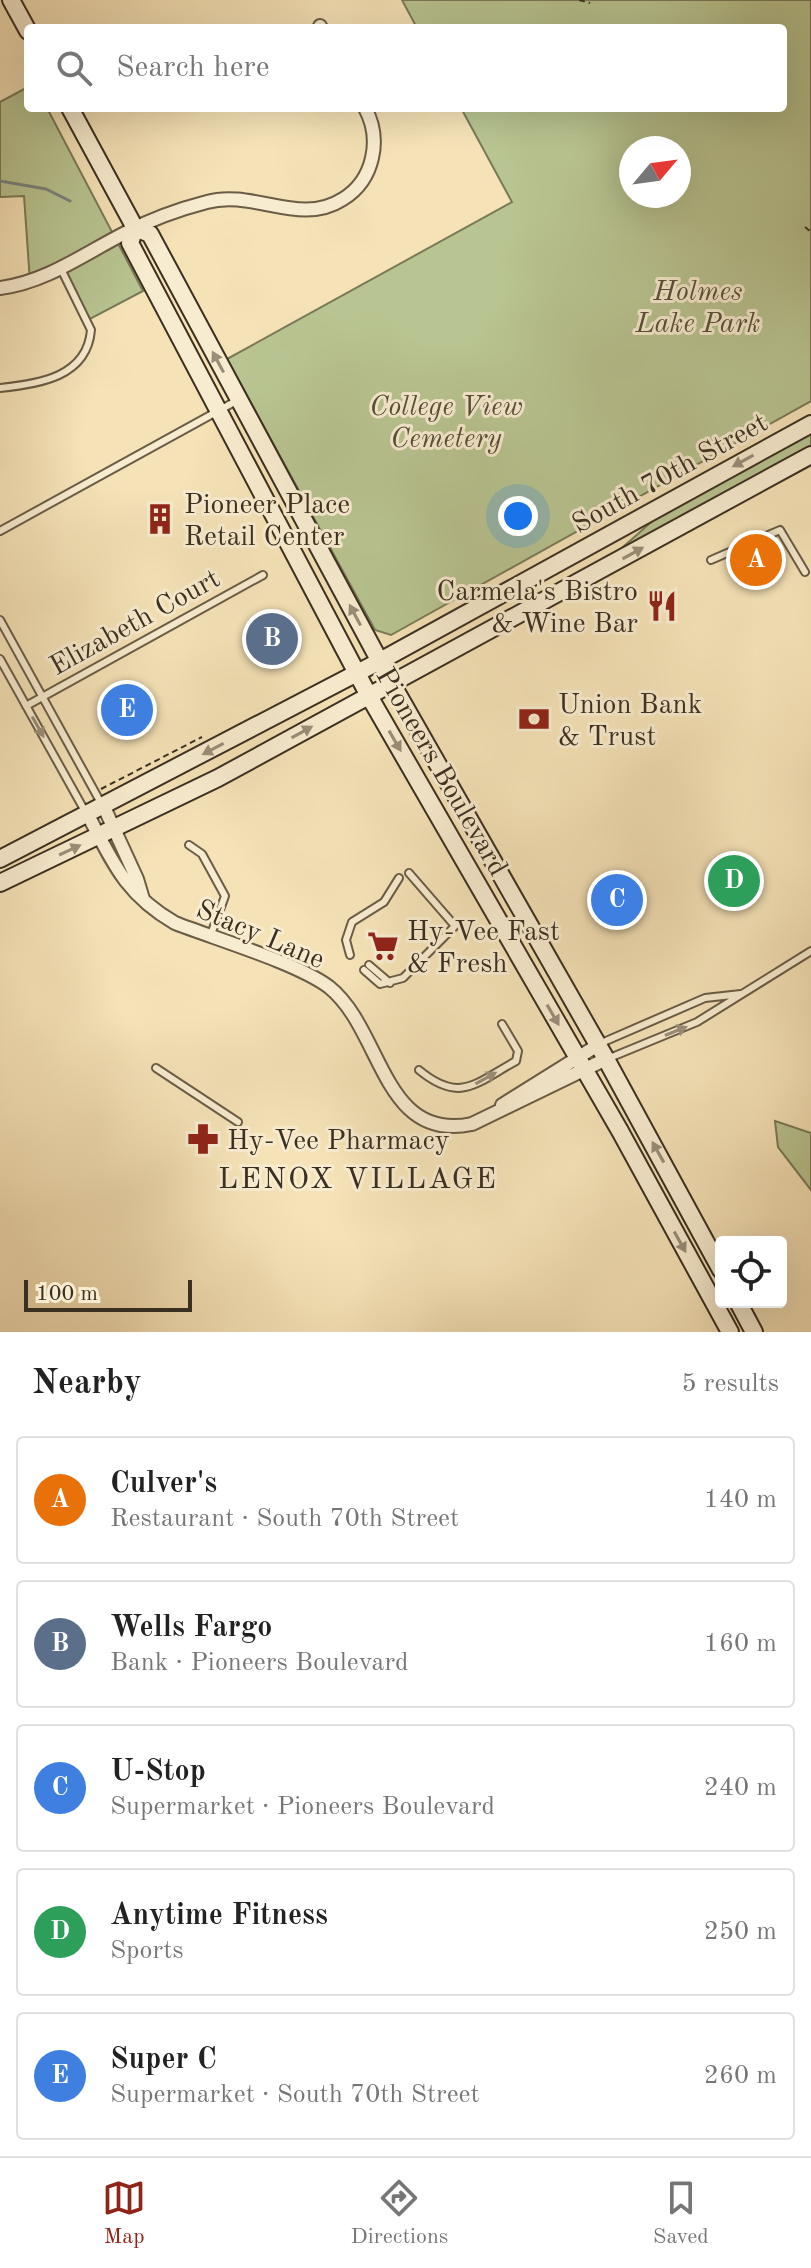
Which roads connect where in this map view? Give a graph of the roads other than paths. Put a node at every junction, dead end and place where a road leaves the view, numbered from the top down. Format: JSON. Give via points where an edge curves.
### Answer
{"nodes":[{"id":1,"x":11,"y":0,"type":"edge"},
{"id":2,"x":24,"y":24,"type":"edge"},
{"id":3,"x":72,"y":112,"type":"edge"},
{"id":4,"x":366,"y":112,"type":"edge"},
{"id":5,"x":135,"y":228,"type":"junction"},
{"id":6,"x":60,"y":268,"type":"junction"},
{"id":7,"x":0,"y":288,"type":"edge"},
{"id":8,"x":0,"y":388,"type":"edge"},
{"id":9,"x":238,"y":400,"type":"junction"},
{"id":10,"x":219,"y":411,"type":"junction"},
{"id":11,"x":811,"y":424,"type":"edge"},
{"id":12,"x":811,"y":455,"type":"edge"},
{"id":13,"x":0,"y":531,"type":"edge"},
{"id":14,"x":711,"y":560,"type":"dead end"},
{"id":15,"x":805,"y":572,"type":"dead end"},
{"id":16,"x":263,"y":575,"type":"dead end"},
{"id":17,"x":0,"y":620,"type":"edge"},
{"id":18,"x":0,"y":659,"type":"edge"},
{"id":19,"x":380,"y":661,"type":"junction"},
{"id":20,"x":357,"y":673,"type":"junction"},
{"id":21,"x":392,"y":684,"type":"junction"},
{"id":22,"x":369,"y":696,"type":"junction"},
{"id":23,"x":42,"y":697,"type":"junction"},
{"id":24,"x":26,"y":706,"type":"junction"},
{"id":25,"x":100,"y":800,"type":"junction"},
{"id":26,"x":88,"y":815,"type":"junction"},
{"id":27,"x":107,"y":832,"type":"junction"},
{"id":28,"x":189,"y":845,"type":"dead end"},
{"id":29,"x":0,"y":859,"type":"edge"},
{"id":30,"x":409,"y":873,"type":"dead end"},
{"id":31,"x":399,"y":878,"type":"dead end"},
{"id":32,"x":0,"y":883,"type":"edge"},
{"id":33,"x":210,"y":937,"type":"junction"},
{"id":34,"x":811,"y":951,"type":"edge"},
{"id":35,"x":352,"y":952,"type":"dead end"},
{"id":36,"x":366,"y":968,"type":"dead end"},
{"id":37,"x":741,"y":994,"type":"junction"},
{"id":38,"x":502,"y":1024,"type":"dead end"},
{"id":39,"x":602,"y":1052,"type":"junction"},
{"id":40,"x":581,"y":1063,"type":"junction"},
{"id":41,"x":156,"y":1068,"type":"dead end"},
{"id":42,"x":419,"y":1070,"type":"dead end"},
{"id":43,"x":238,"y":1122,"type":"dead end"},
{"id":44,"x":715,"y":1259,"type":"edge"},
{"id":45,"x":741,"y":1308,"type":"edge"},
{"id":46,"x":730,"y":1332,"type":"edge"},
{"id":47,"x":754,"y":1332,"type":"edge"}],
"edges":[{"from":1,"to":2,"type":"main road"},
{"from":3,"to":5,"type":"main road","name":"Pioneers Boulevard"},
{"from":4,"to":5,"type":"street","via":[[374,139],[370,167],[354,190],[334,204],[307,211],[220,199]]},
{"from":5,"to":6,"type":"street"},
{"from":9,"to":5,"type":"main road","name":"Pioneers Boulevard","one_way":true,"via":[[150,234]]},
{"from":5,"to":10,"type":"main road","name":"Pioneers Boulevard","via":[[130,243]]},
{"from":6,"to":7,"type":"street"},
{"from":6,"to":8,"type":"lane","via":[[91,330],[85,354],[67,372]]},
{"from":9,"to":10,"type":"lane"},
{"from":19,"to":9,"type":"main road","name":"Pioneers Boulevard","one_way":true},
{"from":10,"to":13,"type":"lane"},
{"from":10,"to":20,"type":"main road","name":"Pioneers Boulevard"},
{"from":11,"to":19,"type":"main road","name":"South 70th Street","one_way":true},
{"from":21,"to":12,"type":"main road","name":"South 70th Street","one_way":true},
{"from":14,"to":15,"type":"lane","via":[[780,530]]},
{"from":16,"to":23,"type":"lane","name":"Elizabeth Court"},
{"from":17,"to":23,"type":"lane","name":"Stacy Lane"},
{"from":18,"to":24,"type":"lane","name":"Stacy Lane"},
{"from":19,"to":20,"type":"main road","name":"South 70th Street"},
{"from":19,"to":21,"type":"main road","name":"Pioneers Boulevard"},
{"from":20,"to":22,"type":"main road","name":"Pioneers Boulevard"},
{"from":20,"to":25,"type":"main road","name":"South 70th Street","one_way":true},
{"from":21,"to":22,"type":"main road","name":"South 70th Street"},
{"from":21,"to":39,"type":"main road","name":"Pioneers Boulevard"},
{"from":27,"to":22,"type":"main road","name":"South 70th Street","one_way":true},
{"from":22,"to":40,"type":"main road","name":"Pioneers Boulevard","one_way":true},
{"from":23,"to":24,"type":"lane","name":"Elizabeth Court"},
{"from":23,"to":25,"type":"lane","name":"Stacy Lane"},
{"from":24,"to":26,"type":"lane","name":"Stacy Lane","one_way":true},
{"from":25,"to":26,"type":"main road","name":"South 70th Street"},
{"from":25,"to":27,"type":"street","name":"Stacy Lane"},
{"from":26,"to":27,"type":"street","name":"Stacy Lane"},
{"from":26,"to":29,"type":"main road","name":"South 70th Street"},
{"from":32,"to":27,"type":"main road","name":"South 70th Street","one_way":true},
{"from":27,"to":33,"type":"street","name":"Stacy Lane","via":[[126,885],[175,923]]},
{"from":28,"to":33,"type":"lane","via":[[202,854],[225,896]]},
{"from":30,"to":36,"type":"lane","via":[[455,926],[403,978],[390,983]]},
{"from":31,"to":35,"type":"lane","via":[[384,902],[352,922],[346,940]]},
{"from":33,"to":40,"type":"street","name":"Stacy Lane","via":[[312,977],[338,996],[401,1101],[432,1124],[459,1127],[486,1117]]},
{"from":34,"to":37,"type":"lane"},
{"from":39,"to":37,"type":"lane","one_way":true,"via":[[697,1022]]},
{"from":37,"to":39,"type":"lane","via":[[705,998]]},
{"from":42,"to":38,"type":"lane","one_way":true,"via":[[446,1089],[467,1088],[516,1061],[518,1051]]},
{"from":39,"to":40,"type":"street","name":"Stacy Lane"},
{"from":44,"to":39,"type":"main road","name":"Pioneers Boulevard","one_way":true},
{"from":40,"to":46,"type":"main road","name":"Pioneers Boulevard","one_way":true},
{"from":41,"to":43,"type":"lane"},
{"from":45,"to":47,"type":"main road"}]}
